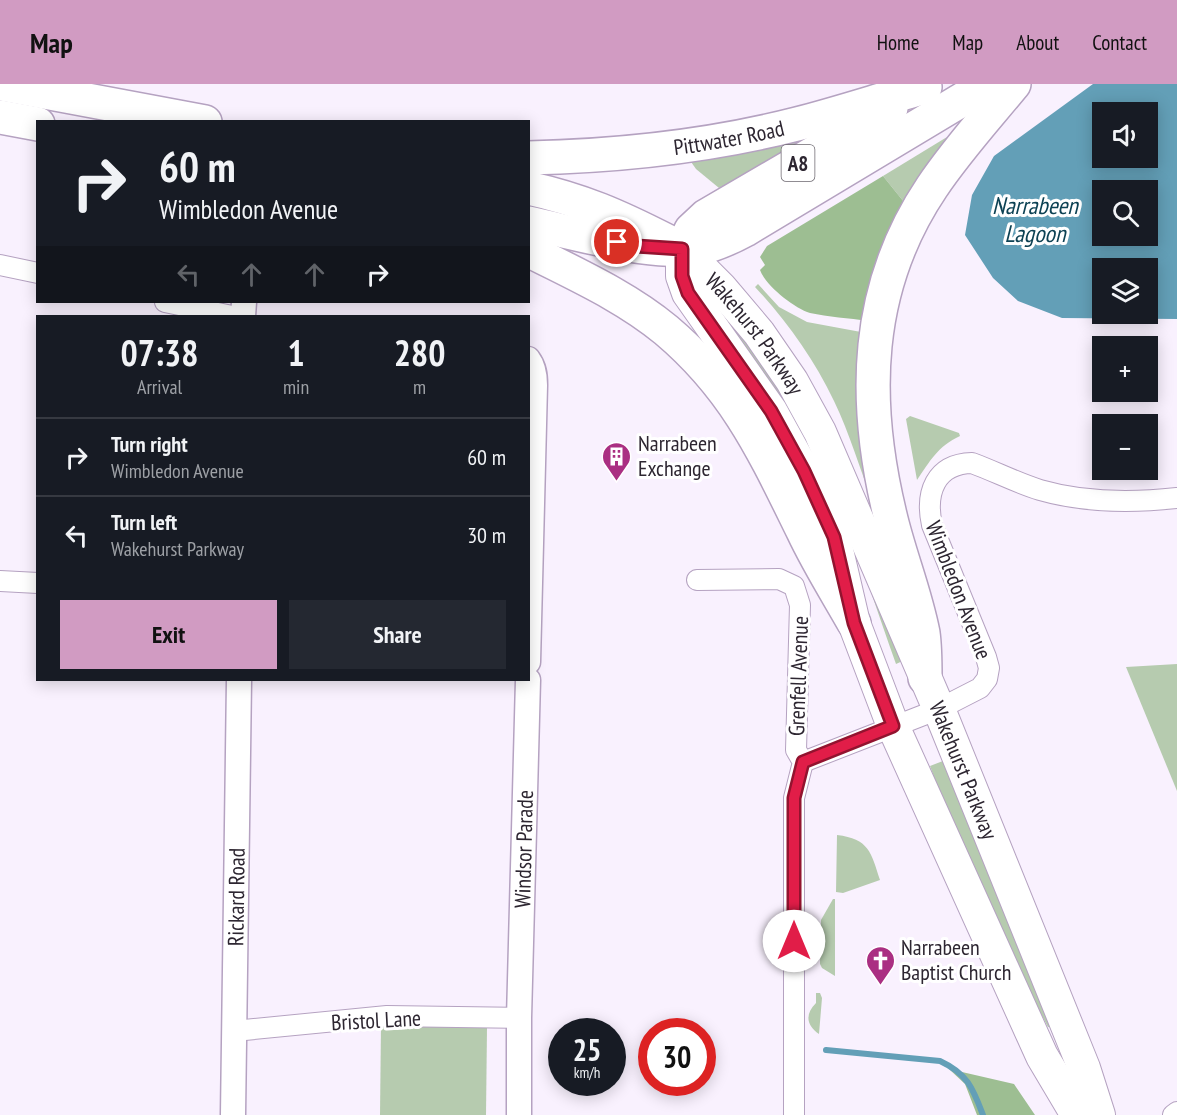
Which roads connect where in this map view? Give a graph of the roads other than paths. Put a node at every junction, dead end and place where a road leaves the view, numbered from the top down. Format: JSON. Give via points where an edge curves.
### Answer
{"nodes":[{"id":1,"x":2,"y":84,"type":"edge"},
{"id":2,"x":988,"y":84,"type":"edge"},
{"id":3,"x":1014,"y":84,"type":"edge"},
{"id":4,"x":928,"y":86,"type":"edge"},
{"id":5,"x":0,"y":117,"type":"edge"},
{"id":6,"x":194,"y":120,"type":"edge"},
{"id":7,"x":36,"y":124,"type":"edge"},
{"id":8,"x":530,"y":158,"type":"edge"},
{"id":9,"x":530,"y":188,"type":"edge"},
{"id":10,"x":530,"y":223,"type":"edge"},
{"id":11,"x":682,"y":249,"type":"junction"},
{"id":12,"x":530,"y":251,"type":"edge"},
{"id":13,"x":0,"y":265,"type":"edge"},
{"id":14,"x":36,"y":273,"type":"edge"},
{"id":15,"x":170,"y":303,"type":"edge"},
{"id":16,"x":227,"y":315,"type":"edge"},
{"id":17,"x":530,"y":362,"type":"edge"},
{"id":18,"x":1177,"y":498,"type":"edge"},
{"id":19,"x":697,"y":580,"type":"dead end"},
{"id":20,"x":0,"y":581,"type":"edge"},
{"id":21,"x":36,"y":583,"type":"edge"},
{"id":22,"x":530,"y":583,"type":"edge"},
{"id":23,"x":854,"y":623,"type":"junction"},
{"id":24,"x":925,"y":678,"type":"junction"},
{"id":25,"x":239,"y":681,"type":"edge"},
{"id":26,"x":528,"y":681,"type":"edge"},
{"id":27,"x":939,"y":709,"type":"junction"},
{"id":28,"x":893,"y":726,"type":"junction"},
{"id":29,"x":803,"y":762,"type":"junction"},
{"id":30,"x":519,"y":1018,"type":"junction"},
{"id":31,"x":234,"y":1031,"type":"junction"},
{"id":32,"x":1070,"y":1032,"type":"junction"},
{"id":33,"x":1042,"y":1056,"type":"junction"},
{"id":34,"x":1177,"y":1112,"type":"edge"},
{"id":35,"x":232,"y":1115,"type":"edge"},
{"id":36,"x":519,"y":1115,"type":"edge"},
{"id":37,"x":794,"y":1115,"type":"edge"},
{"id":38,"x":1077,"y":1115,"type":"edge"},
{"id":39,"x":1099,"y":1115,"type":"edge"},
{"id":40,"x":1173,"y":1115,"type":"edge"}],
"edges":[{"from":1,"to":6,"type":"highway"},
{"from":2,"to":11,"type":"highway","number":"A8","via":[[745,230],[710,246]]},
{"from":3,"to":24,"type":"highway","via":[[953,158],[906,231],[881,301],[876,330],[872,383],[879,467],[923,635]]},
{"from":4,"to":8,"type":"highway","name":"Pittwater Road","number":"A8","via":[[796,124],[732,137],[597,155]]},
{"from":4,"to":11,"type":"highway","name":"Pittwater Road","number":"A8","via":[[712,212],[691,230]]},
{"from":5,"to":7,"type":"highway"},
{"from":9,"to":11,"type":"highway","via":[[605,210]]},
{"from":10,"to":11,"type":"highway","number":"A8","via":[[636,246]]},
{"from":11,"to":23,"type":"main road","name":"Wakehurst Parkway","via":[[682,276],[688,293],[771,411],[804,471],[834,537]]},
{"from":11,"to":24,"type":"main road","name":"Wakehurst Parkway","via":[[722,288],[792,381],[820,432]]},
{"from":12,"to":23,"type":"highway","via":[[599,286],[665,329],[701,363],[731,398],[754,434]]},
{"from":13,"to":14,"type":"street"},
{"from":15,"to":16,"type":"street"},
{"from":17,"to":22,"type":"street","via":[[535,373]]},
{"from":18,"to":27,"type":"street","name":"Wimbledon Avenue","via":[[1076,498],[1039,489],[972,463],[950,467],[934,485],[929,500],[932,525],[989,668],[980,688]]},
{"from":19,"to":29,"type":"street","name":"Grenfell Avenue","via":[[778,579],[794,586],[800,605],[796,750]]},
{"from":20,"to":21,"type":"street"},
{"from":23,"to":28,"type":"main road","name":"Wakehurst Parkway"},
{"from":24,"to":27,"type":"main road","name":"Wakehurst Parkway"},
{"from":25,"to":31,"type":"street","name":"Rickard Road"},
{"from":26,"to":30,"type":"street","name":"Windsor Parade"},
{"from":27,"to":28,"type":"street","name":"Wimbledon Avenue"},
{"from":27,"to":32,"type":"main road","name":"Wakehurst Parkway"},
{"from":28,"to":29,"type":"street","name":"Wimbledon Avenue"},
{"from":28,"to":33,"type":"main road","name":"Wakehurst Parkway"},
{"from":29,"to":37,"type":"street","name":"Grenfell Avenue","via":[[794,798]]},
{"from":30,"to":31,"type":"street","name":"Bristol Lane","via":[[387,1016]]},
{"from":30,"to":36,"type":"street","name":"Windsor Parade"},
{"from":31,"to":35,"type":"street","name":"Rickard Road"},
{"from":32,"to":33,"type":"main road"},
{"from":32,"to":39,"type":"main road","name":"Wakehurst Parkway"},
{"from":33,"to":38,"type":"main road","name":"Wakehurst Parkway"},
{"from":34,"to":40,"type":"street"}]}
